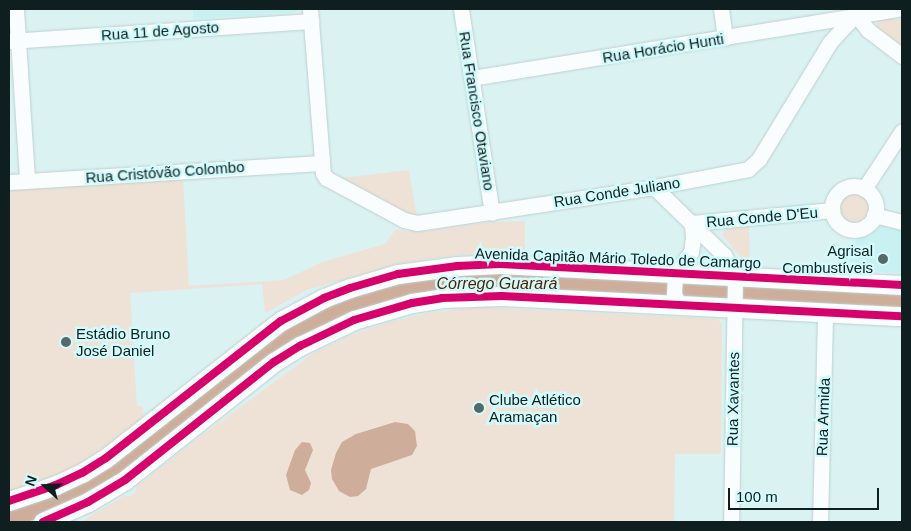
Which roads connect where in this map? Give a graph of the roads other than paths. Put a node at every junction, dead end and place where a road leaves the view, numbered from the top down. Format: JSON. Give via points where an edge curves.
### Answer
{"nodes":[{"id":1,"x":16,"y":9,"type":"edge"},
{"id":2,"x":461,"y":9,"type":"edge"},
{"id":3,"x":721,"y":9,"type":"edge"},
{"id":4,"x":897,"y":9,"type":"edge"},
{"id":5,"x":311,"y":15,"type":"edge"},
{"id":6,"x":855,"y":16,"type":"junction"},
{"id":7,"x":725,"y":38,"type":"junction"},
{"id":8,"x":13,"y":41,"type":"edge"},
{"id":9,"x":902,"y":56,"type":"edge"},
{"id":10,"x":472,"y":78,"type":"junction"},
{"id":11,"x":902,"y":131,"type":"edge"},
{"id":12,"x":321,"y":163,"type":"junction"},
{"id":13,"x":27,"y":180,"type":"junction"},
{"id":14,"x":9,"y":182,"type":"edge"},
{"id":15,"x":654,"y":187,"type":"junction"},
{"id":16,"x":864,"y":189,"type":"junction"},
{"id":17,"x":832,"y":210,"type":"junction"},
{"id":18,"x":492,"y":212,"type":"junction"},
{"id":19,"x":874,"y":215,"type":"junction"},
{"id":20,"x":902,"y":222,"type":"edge"},
{"id":21,"x":692,"y":223,"type":"junction"},
{"id":22,"x":691,"y":252,"type":"junction"},
{"id":23,"x":724,"y":255,"type":"junction"},
{"id":24,"x":902,"y":285,"type":"edge"},
{"id":25,"x":676,"y":287,"type":"junction"},
{"id":26,"x":735,"y":292,"type":"junction"},
{"id":27,"x":825,"y":312,"type":"junction"},
{"id":28,"x":902,"y":316,"type":"edge"},
{"id":29,"x":9,"y":501,"type":"edge"},
{"id":30,"x":43,"y":522,"type":"edge"},
{"id":31,"x":731,"y":522,"type":"edge"},
{"id":32,"x":820,"y":522,"type":"edge"}],
"edges":[{"from":1,"to":8,"type":"street"},
{"from":2,"to":10,"type":"street","name":"Rua Francisco Otaviano"},
{"from":3,"to":7,"type":"street"},
{"from":4,"to":6,"type":"street","name":"Rua Horácio Hunti"},
{"from":5,"to":8,"type":"street","name":"Rua 11 de Agosto"},
{"from":5,"to":12,"type":"street"},
{"from":6,"to":7,"type":"street","name":"Rua Horácio Hunti"},
{"from":6,"to":9,"type":"street"},
{"from":6,"to":15,"type":"street","name":"Rua Conde Juliano","via":[[830,42],[754,165],[739,172]]},
{"from":7,"to":10,"type":"street","name":"Rua Horácio Hunti"},
{"from":8,"to":13,"type":"street"},
{"from":10,"to":18,"type":"street","name":"Rua Francisco Otaviano"},
{"from":11,"to":16,"type":"street"},
{"from":12,"to":13,"type":"street","name":"Rua Cristóvão Colombo"},
{"from":12,"to":18,"type":"street","name":"Rua Conde Juliano","via":[[326,178],[407,221],[422,223]]},
{"from":13,"to":14,"type":"street","name":"Rua Cristóvão Colombo"},
{"from":15,"to":18,"type":"street","name":"Rua Conde Juliano"},
{"from":15,"to":21,"type":"street"},
{"from":16,"to":17,"type":"street","via":[[854,186],[840,192]]},
{"from":16,"to":19,"type":"street","via":[[873,197]]},
{"from":17,"to":19,"type":"street","via":[[837,221],[852,230],[868,224]]},
{"from":17,"to":21,"type":"street","name":"Rua Conde D'Eu"},
{"from":19,"to":20,"type":"street"},
{"from":21,"to":22,"type":"street","via":[[694,238]]},
{"from":21,"to":23,"type":"street"},
{"from":22,"to":23,"type":"street","via":[[705,250]]},
{"from":22,"to":25,"type":"street"},
{"from":23,"to":26,"type":"street"},
{"from":24,"to":26,"type":"main road","name":"Avenida Capitão Mário Toledo de Camargo"},
{"from":25,"to":26,"type":"main road","name":"Avenida Capitão Mário Toledo de Camargo"},
{"from":25,"to":26,"type":"main road","name":"Avenida Capitão Mário Toledo de Camargo"},
{"from":25,"to":29,"type":"main road","name":"Avenida Capitão Mário Toledo de Camargo","via":[[500,264],[427,269],[369,281],[324,298],[262,333],[138,433],[82,473],[56,486]]},
{"from":25,"to":30,"type":"main road","name":"Avenida Capitão Mário Toledo de Camargo","via":[[472,296],[412,303],[362,317],[281,358],[125,480],[88,502]]},
{"from":26,"to":27,"type":"main road","name":"Avenida Capitão Mário Toledo de Camargo"},
{"from":26,"to":31,"type":"street","name":"Rua Xavantes"},
{"from":27,"to":28,"type":"main road","name":"Avenida Capitão Mário Toledo de Camargo"},
{"from":27,"to":32,"type":"street","name":"Rua Armida"}]}
